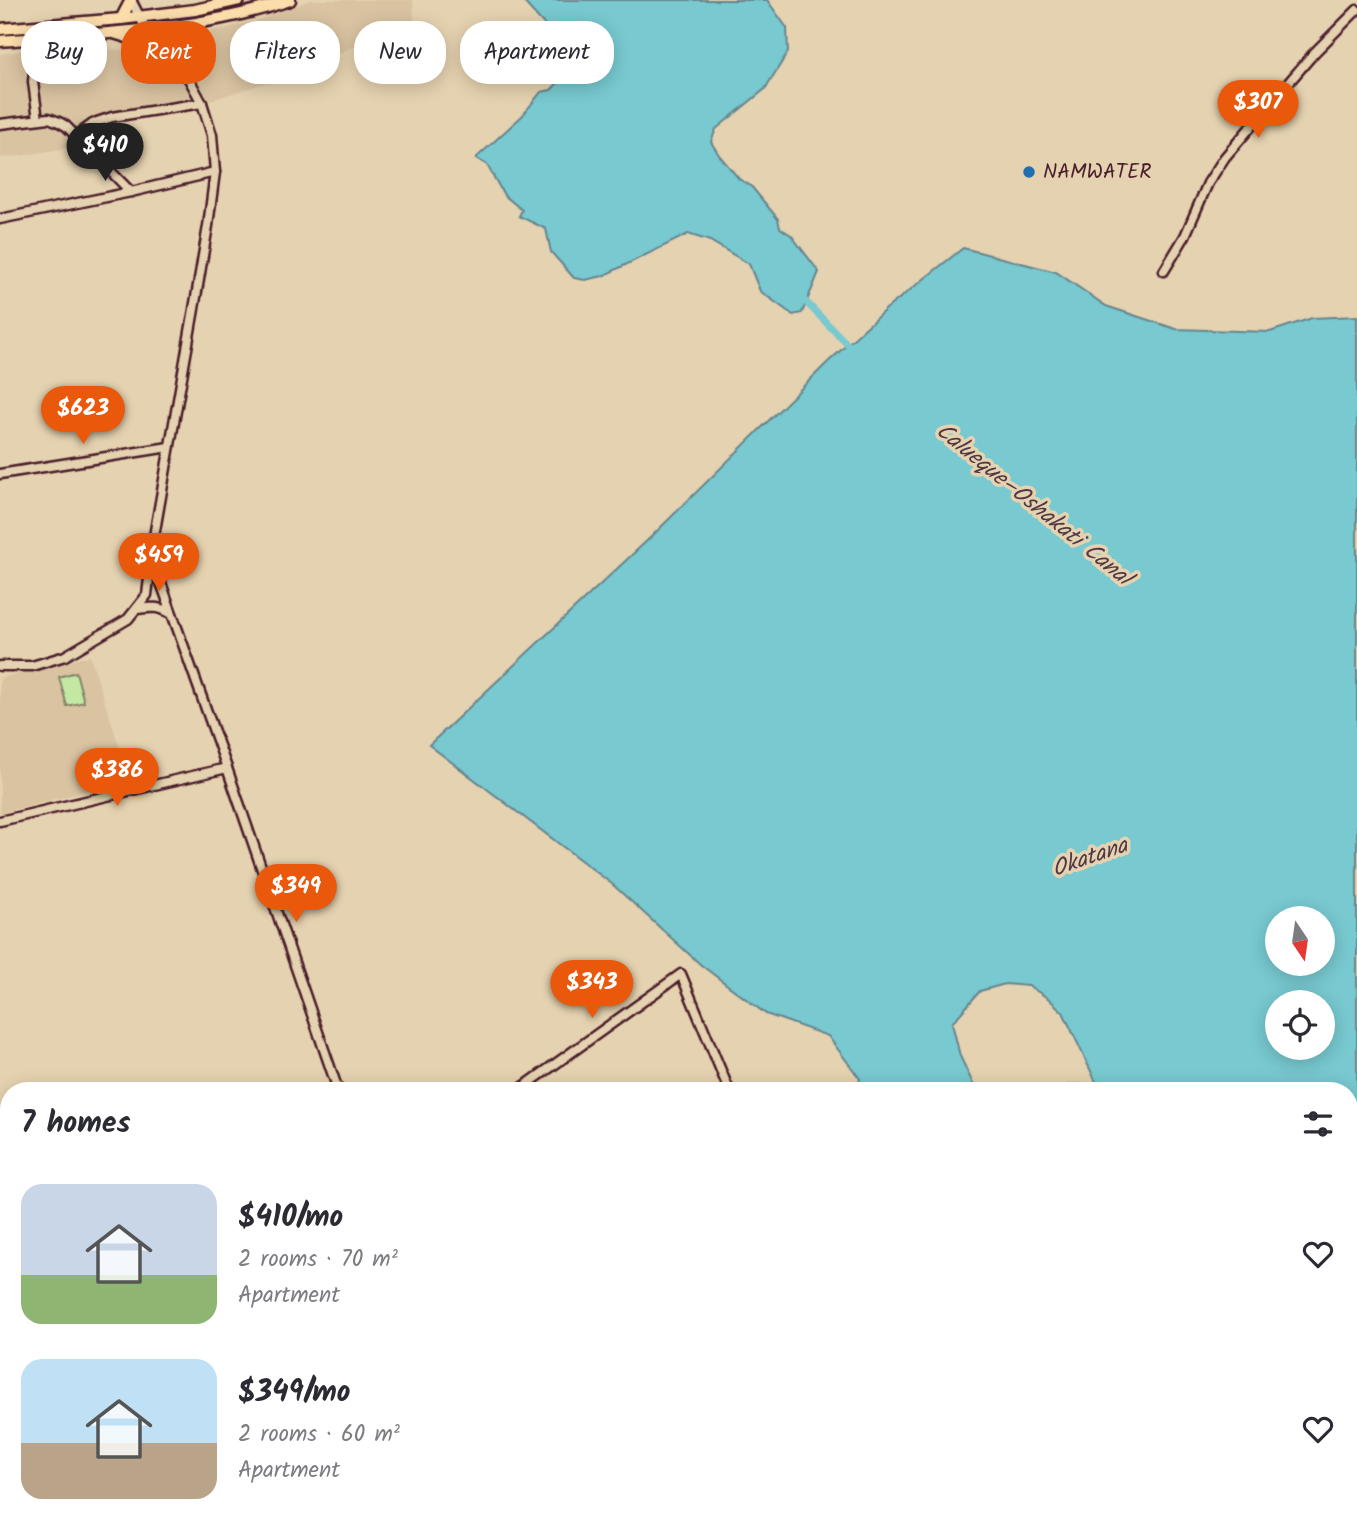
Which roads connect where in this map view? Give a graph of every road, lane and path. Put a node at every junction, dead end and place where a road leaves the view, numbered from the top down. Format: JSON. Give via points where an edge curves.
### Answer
{"nodes":[{"id":1,"x":131,"y":0,"type":"edge"},
{"id":2,"x":239,"y":0,"type":"edge"},
{"id":3,"x":290,"y":0,"type":"edge"},
{"id":4,"x":1357,"y":10,"type":"edge"},
{"id":5,"x":139,"y":16,"type":"junction"},
{"id":6,"x":121,"y":19,"type":"junction"},
{"id":7,"x":142,"y":21,"type":"edge"},
{"id":8,"x":215,"y":21,"type":"edge"},
{"id":9,"x":0,"y":29,"type":"edge"},
{"id":10,"x":121,"y":31,"type":"edge"},
{"id":11,"x":107,"y":32,"type":"edge"},
{"id":12,"x":111,"y":32,"type":"junction"},
{"id":13,"x":121,"y":35,"type":"edge"},
{"id":14,"x":21,"y":39,"type":"edge"},
{"id":15,"x":0,"y":41,"type":"edge"},
{"id":16,"x":33,"y":84,"type":"edge"},
{"id":17,"x":192,"y":84,"type":"edge"},
{"id":18,"x":202,"y":103,"type":"junction"},
{"id":19,"x":38,"y":119,"type":"junction"},
{"id":20,"x":0,"y":124,"type":"edge"},
{"id":21,"x":76,"y":136,"type":"junction"},
{"id":22,"x":215,"y":172,"type":"junction"},
{"id":23,"x":131,"y":192,"type":"junction"},
{"id":24,"x":0,"y":219,"type":"edge"},
{"id":25,"x":1164,"y":271,"type":"dead end"},
{"id":26,"x":170,"y":447,"type":"junction"},
{"id":27,"x":0,"y":474,"type":"edge"},
{"id":28,"x":152,"y":554,"type":"junction"},
{"id":29,"x":137,"y":609,"type":"junction"},
{"id":30,"x":172,"y":614,"type":"junction"},
{"id":31,"x":0,"y":666,"type":"edge"},
{"id":32,"x":227,"y":768,"type":"junction"},
{"id":33,"x":0,"y":821,"type":"edge"},
{"id":34,"x":335,"y":1082,"type":"edge"},
{"id":35,"x":530,"y":1082,"type":"edge"},
{"id":36,"x":726,"y":1082,"type":"edge"}],
"edges":[{"from":1,"to":5,"type":"street"},
{"from":1,"to":6,"type":"main road"},
{"from":2,"to":5,"type":"main road"},
{"from":3,"to":8,"type":"main road"},
{"from":4,"to":25,"type":"street","via":[[1225,157]]},
{"from":5,"to":6,"type":"main road"},
{"from":5,"to":7,"type":"street"},
{"from":6,"to":9,"type":"main road"},
{"from":10,"to":12,"type":"main road"},
{"from":11,"to":12,"type":"main road"},
{"from":12,"to":13,"type":"main road"},
{"from":14,"to":15,"type":"main road"},
{"from":16,"to":19,"type":"street"},
{"from":17,"to":18,"type":"street"},
{"from":18,"to":21,"type":"street","via":[[112,117]]},
{"from":18,"to":22,"type":"street","via":[[212,135]]},
{"from":19,"to":20,"type":"street"},
{"from":19,"to":21,"type":"street","via":[[59,122]]},
{"from":21,"to":23,"type":"street"},
{"from":22,"to":23,"type":"street"},
{"from":22,"to":26,"type":"street"},
{"from":23,"to":24,"type":"street"},
{"from":26,"to":27,"type":"street"},
{"from":26,"to":28,"type":"street"},
{"from":28,"to":29,"type":"street","via":[[147,595]]},
{"from":28,"to":30,"type":"street"},
{"from":29,"to":30,"type":"street","via":[[163,608]]},
{"from":29,"to":31,"type":"street","via":[[65,656],[32,666]]},
{"from":30,"to":32,"type":"street"},
{"from":32,"to":33,"type":"street"},
{"from":32,"to":34,"type":"street"},
{"from":35,"to":36,"type":"street","via":[[681,974]]}]}
